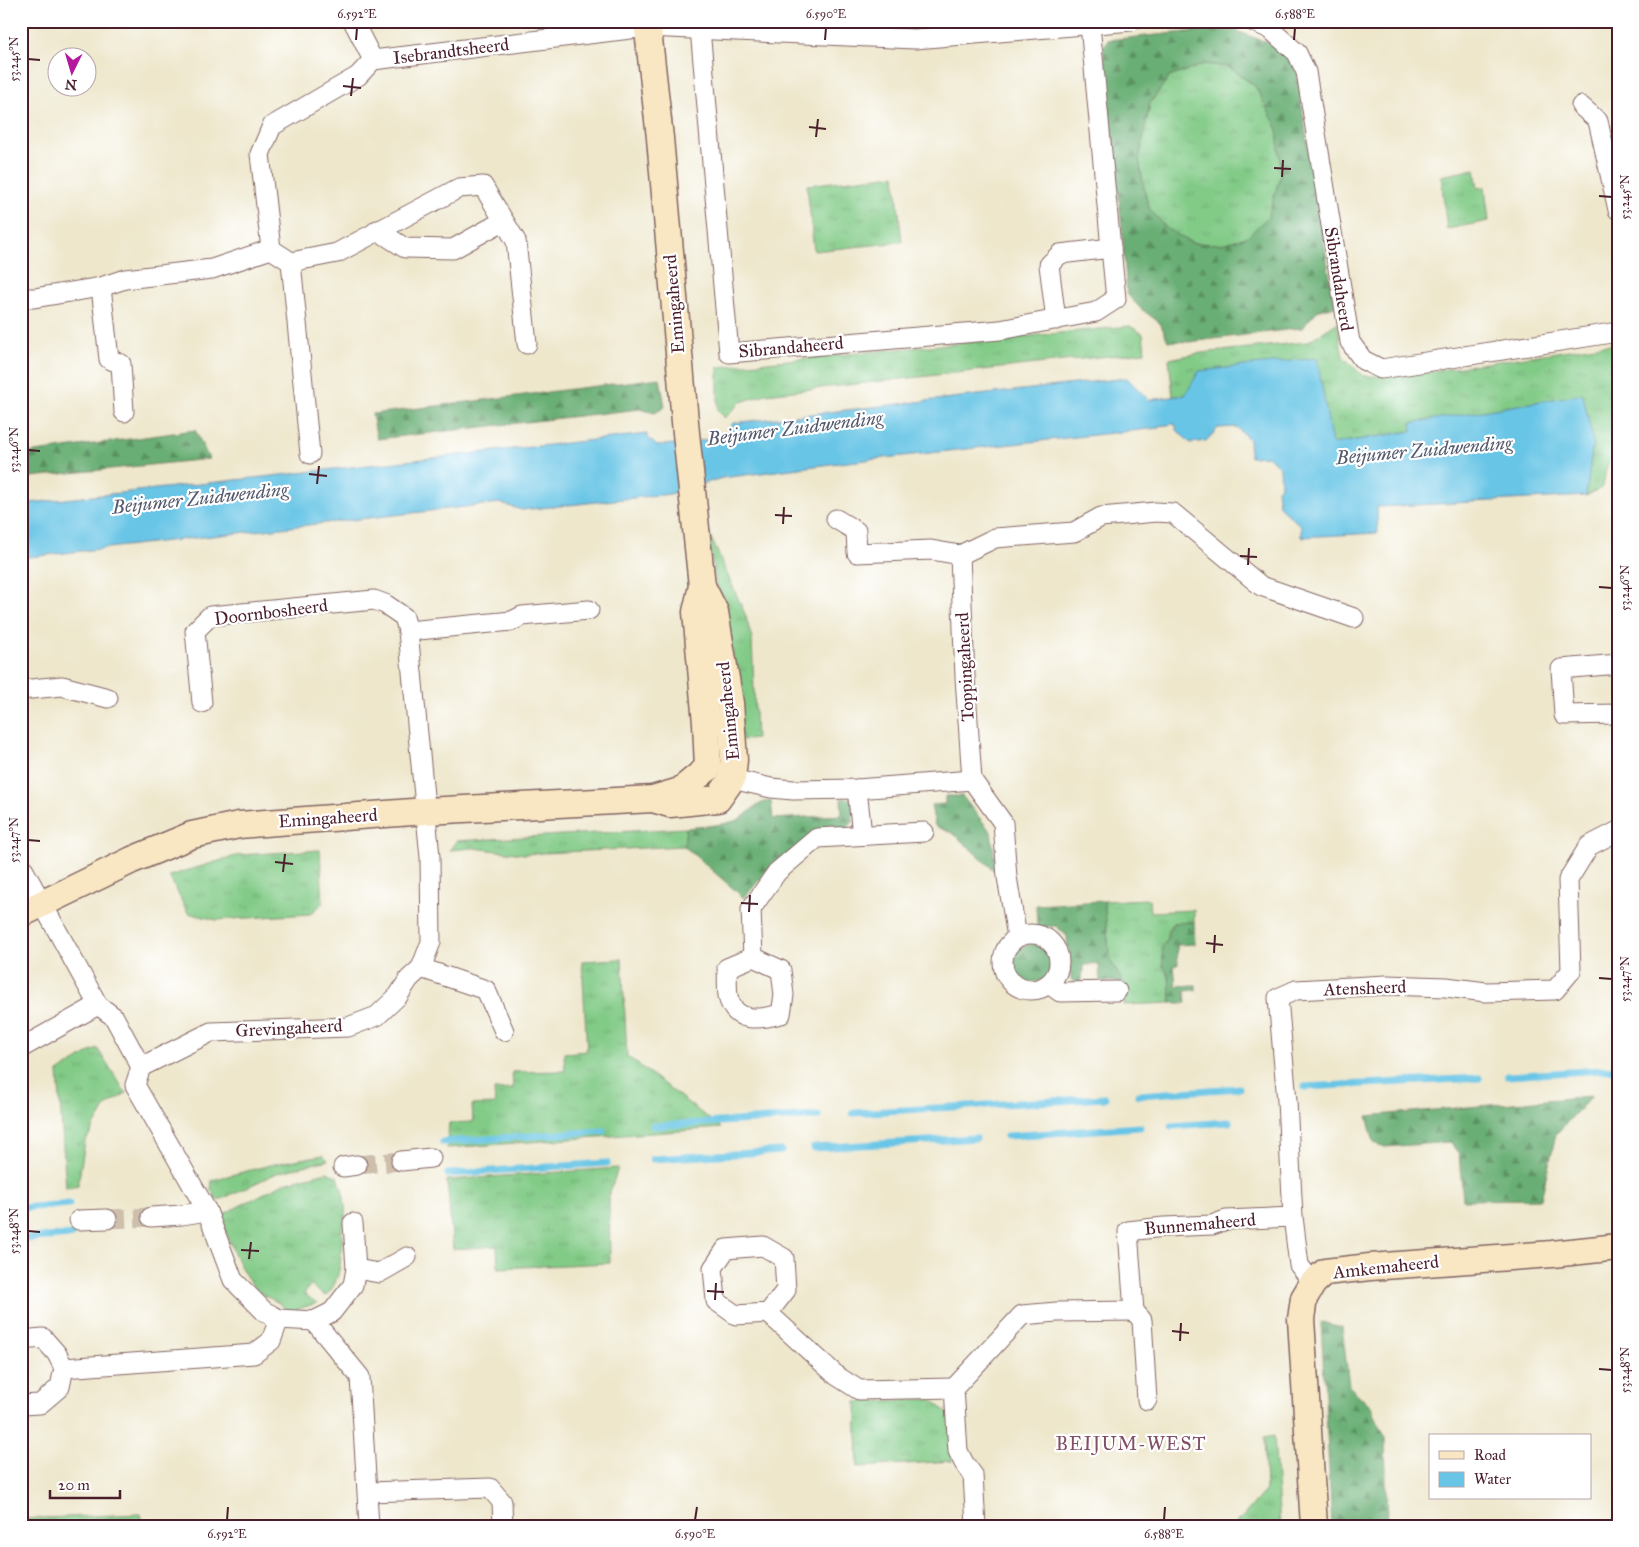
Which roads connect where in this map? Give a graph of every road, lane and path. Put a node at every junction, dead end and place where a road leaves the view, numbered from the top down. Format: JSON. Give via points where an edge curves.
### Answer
{"nodes":[{"id":1,"x":353,"y":21,"type":"edge"},
{"id":2,"x":1132,"y":21,"type":"edge"},
{"id":3,"x":1252,"y":21,"type":"edge"},
{"id":4,"x":647,"y":24,"type":"edge"},
{"id":5,"x":1090,"y":25,"type":"junction"},
{"id":6,"x":700,"y":29,"type":"junction"},
{"id":7,"x":938,"y":30,"type":"edge"},
{"id":8,"x":373,"y":60,"type":"junction"},
{"id":9,"x":1582,"y":106,"type":"dead end"},
{"id":10,"x":1618,"y":210,"type":"edge"},
{"id":11,"x":503,"y":221,"type":"junction"},
{"id":12,"x":377,"y":230,"type":"junction"},
{"id":13,"x":1111,"y":248,"type":"junction"},
{"id":14,"x":270,"y":249,"type":"junction"},
{"id":15,"x":291,"y":262,"type":"junction"},
{"id":16,"x":101,"y":287,"type":"junction"},
{"id":17,"x":21,"y":298,"type":"edge"},
{"id":18,"x":1056,"y":320,"type":"junction"},
{"id":19,"x":1618,"y":332,"type":"edge"},
{"id":20,"x":527,"y":344,"type":"dead end"},
{"id":21,"x":124,"y":412,"type":"dead end"},
{"id":22,"x":310,"y":454,"type":"dead end"},
{"id":23,"x":836,"y":520,"type":"dead end"},
{"id":24,"x":960,"y":555,"type":"junction"},
{"id":25,"x":702,"y":586,"type":"junction"},
{"id":26,"x":589,"y":610,"type":"dead end"},
{"id":27,"x":1354,"y":618,"type":"dead end"},
{"id":28,"x":408,"y":631,"type":"junction"},
{"id":29,"x":1618,"y":664,"type":"edge"},
{"id":30,"x":21,"y":690,"type":"edge"},
{"id":31,"x":108,"y":698,"type":"dead end"},
{"id":32,"x":202,"y":703,"type":"dead end"},
{"id":33,"x":1618,"y":714,"type":"edge"},
{"id":34,"x":708,"y":768,"type":"junction"},
{"id":35,"x":732,"y":779,"type":"junction"},
{"id":36,"x":972,"y":780,"type":"junction"},
{"id":37,"x":857,"y":789,"type":"junction"},
{"id":38,"x":653,"y":799,"type":"junction"},
{"id":39,"x":426,"y":811,"type":"junction"},
{"id":40,"x":1618,"y":831,"type":"edge"},
{"id":41,"x":924,"y":832,"type":"dead end"},
{"id":42,"x":862,"y":835,"type":"junction"},
{"id":43,"x":21,"y":865,"type":"edge"},
{"id":44,"x":32,"y":909,"type":"edge"},
{"id":45,"x":1017,"y":938,"type":"junction"},
{"id":46,"x":753,"y":957,"type":"dead end"},
{"id":47,"x":421,"y":968,"type":"junction"},
{"id":48,"x":1049,"y":984,"type":"junction"},
{"id":49,"x":1116,"y":991,"type":"dead end"},
{"id":50,"x":98,"y":1005,"type":"junction"},
{"id":51,"x":504,"y":1030,"type":"dead end"},
{"id":52,"x":21,"y":1048,"type":"edge"},
{"id":53,"x":141,"y":1067,"type":"junction"},
{"id":54,"x":431,"y":1158,"type":"dead end"},
{"id":55,"x":401,"y":1161,"type":"tunnel mouth"},
{"id":56,"x":207,"y":1210,"type":"junction"},
{"id":57,"x":151,"y":1217,"type":"tunnel mouth"},
{"id":58,"x":1293,"y":1217,"type":"junction"},
{"id":59,"x":107,"y":1219,"type":"tunnel mouth"},
{"id":60,"x":79,"y":1220,"type":"dead end"},
{"id":61,"x":353,"y":1223,"type":"dead end"},
{"id":62,"x":1618,"y":1247,"type":"edge"},
{"id":63,"x":407,"y":1257,"type":"dead end"},
{"id":64,"x":356,"y":1269,"type":"junction"},
{"id":65,"x":1312,"y":1283,"type":"junction"},
{"id":66,"x":1134,"y":1311,"type":"junction"},
{"id":67,"x":768,"y":1313,"type":"dead end"},
{"id":68,"x":279,"y":1319,"type":"junction"},
{"id":69,"x":314,"y":1321,"type":"junction"},
{"id":70,"x":21,"y":1340,"type":"edge"},
{"id":71,"x":64,"y":1368,"type":"junction"},
{"id":72,"x":954,"y":1388,"type":"junction"},
{"id":73,"x":1147,"y":1400,"type":"dead end"},
{"id":74,"x":21,"y":1405,"type":"edge"},
{"id":75,"x":368,"y":1492,"type":"junction"},
{"id":76,"x":369,"y":1526,"type":"edge"},
{"id":77,"x":503,"y":1526,"type":"edge"},
{"id":78,"x":976,"y":1526,"type":"edge"},
{"id":79,"x":1314,"y":1526,"type":"edge"}],
"edges":[{"from":1,"to":8,"type":"street","name":"Isebrandtsheerd"},
{"from":2,"to":5,"type":"street"},
{"from":3,"to":19,"type":"street","name":"Sibrandaheerd","via":[[1270,29],[1297,53],[1306,72],[1350,342],[1364,360],[1381,369]]},
{"from":4,"to":6,"type":"street"},
{"from":4,"to":8,"type":"street","name":"Isebrandtsheerd"},
{"from":4,"to":25,"type":"street","name":"Emingaheerd"},
{"from":5,"to":7,"type":"street"},
{"from":5,"to":13,"type":"street","name":"Sibrandaheerd"},
{"from":6,"to":7,"type":"street","via":[[915,39]]},
{"from":6,"to":18,"type":"street","name":"Sibrandaheerd","via":[[729,353],[1000,330]]},
{"from":8,"to":14,"type":"street","name":"Isebrandtsheerd","via":[[358,76],[272,126],[260,154]]},
{"from":9,"to":10,"type":"street","via":[[1598,121]]},
{"from":11,"to":12,"type":"street","via":[[453,249],[405,248]]},
{"from":11,"to":12,"type":"street","via":[[484,186],[459,188]]},
{"from":11,"to":20,"type":"street","via":[[516,241]]},
{"from":12,"to":15,"type":"street","via":[[336,253]]},
{"from":13,"to":18,"type":"street","name":"Sibrandaheerd","via":[[1116,299],[1096,312]]},
{"from":13,"to":18,"type":"street","via":[[1060,254],[1049,265]]},
{"from":14,"to":15,"type":"street"},
{"from":14,"to":16,"type":"street","via":[[212,269],[125,280]]},
{"from":15,"to":22,"type":"street"},
{"from":16,"to":17,"type":"street"},
{"from":16,"to":21,"type":"street","via":[[109,359],[120,364]]},
{"from":23,"to":24,"type":"street","via":[[856,531],[857,553],[931,550]]},
{"from":24,"to":27,"type":"street","via":[[995,538],[1074,532],[1101,517],[1173,513],[1261,586]]},
{"from":24,"to":36,"type":"street","name":"Toppingaheerd"},
{"from":25,"to":34,"type":"street","name":"Emingaheerd","via":[[696,612]]},
{"from":25,"to":35,"type":"street","name":"Emingaheerd","via":[[715,612],[730,702]]},
{"from":26,"to":28,"type":"street"},
{"from":28,"to":32,"type":"street","name":"Doornbosheerd","via":[[404,617],[374,600],[210,616],[195,631]]},
{"from":28,"to":39,"type":"street","name":"Doornbosheerd"},
{"from":29,"to":33,"type":"street","via":[[1561,669],[1564,715]]},
{"from":30,"to":31,"type":"street","via":[[62,686]]},
{"from":34,"to":35,"type":"street","name":"Emingaheerd"},
{"from":34,"to":38,"type":"street","name":"Emingaheerd","via":[[680,791]]},
{"from":35,"to":37,"type":"street","via":[[793,790]]},
{"from":35,"to":38,"type":"street","name":"Emingaheerd","via":[[718,799],[670,804]]},
{"from":36,"to":37,"type":"street"},
{"from":36,"to":45,"type":"street","via":[[1003,822],[1007,877]]},
{"from":37,"to":42,"type":"street"},
{"from":38,"to":39,"type":"street","name":"Emingaheerd"},
{"from":39,"to":44,"type":"street","name":"Emingaheerd","via":[[239,825],[192,835]]},
{"from":39,"to":47,"type":"street","name":"Grevingaheerd","via":[[431,942]]},
{"from":40,"to":58,"type":"street","name":"Atensheerd","via":[[1589,846],[1568,880],[1571,972],[1554,990],[1486,992],[1386,985],[1296,990],[1278,998]]},
{"from":41,"to":42,"type":"street"},
{"from":42,"to":46,"type":"street","via":[[817,838],[777,872],[751,909]]},
{"from":43,"to":44,"type":"street"},
{"from":44,"to":50,"type":"street"},
{"from":45,"to":48,"type":"street","via":[[1036,934],[1052,943],[1059,960],[1055,977]]},
{"from":45,"to":48,"type":"street","via":[[1004,951],[1002,960],[1008,979],[1024,990]]},
{"from":47,"to":51,"type":"street","via":[[486,990]]},
{"from":47,"to":53,"type":"street","name":"Grevingaheerd","via":[[377,1016],[348,1027],[211,1032]]},
{"from":48,"to":49,"type":"street","via":[[1060,992]]},
{"from":50,"to":52,"type":"street"},
{"from":50,"to":53,"type":"street","via":[[114,1017]]},
{"from":53,"to":56,"type":"street","via":[[135,1086]]},
{"from":54,"to":55,"type":"street"},
{"from":56,"to":57,"type":"street"},
{"from":56,"to":68,"type":"street","via":[[233,1280],[264,1311]]},
{"from":58,"to":65,"type":"street","name":"Atensheerd","via":[[1299,1265]]},
{"from":58,"to":66,"type":"street","name":"Bunnemaheerd","via":[[1226,1220],[1128,1231]]},
{"from":59,"to":60,"type":"street"},
{"from":61,"to":64,"type":"street"},
{"from":62,"to":65,"type":"street","name":"Amkemaheerd","via":[[1370,1266],[1325,1272]]},
{"from":63,"to":64,"type":"street","via":[[379,1273]]},
{"from":64,"to":69,"type":"street","via":[[353,1285],[332,1312]]},
{"from":65,"to":79,"type":"street","name":"Amkemaheerd","via":[[1304,1298],[1301,1319]]},
{"from":66,"to":72,"type":"street","via":[[1022,1315]]},
{"from":66,"to":73,"type":"street","name":"Bunnemaheerd","via":[[1142,1320]]},
{"from":67,"to":72,"type":"street","via":[[837,1376],[859,1390]]},
{"from":68,"to":69,"type":"street"},
{"from":68,"to":71,"type":"street","via":[[271,1341],[254,1354]]},
{"from":69,"to":75,"type":"street","via":[[360,1378]]},
{"from":70,"to":71,"type":"street","via":[[43,1338]]},
{"from":71,"to":74,"type":"street","via":[[60,1387],[40,1404]]},
{"from":72,"to":78,"type":"street","via":[[958,1451],[973,1475]]},
{"from":75,"to":76,"type":"street"},
{"from":75,"to":77,"type":"street","via":[[490,1488],[502,1502]]}]}
